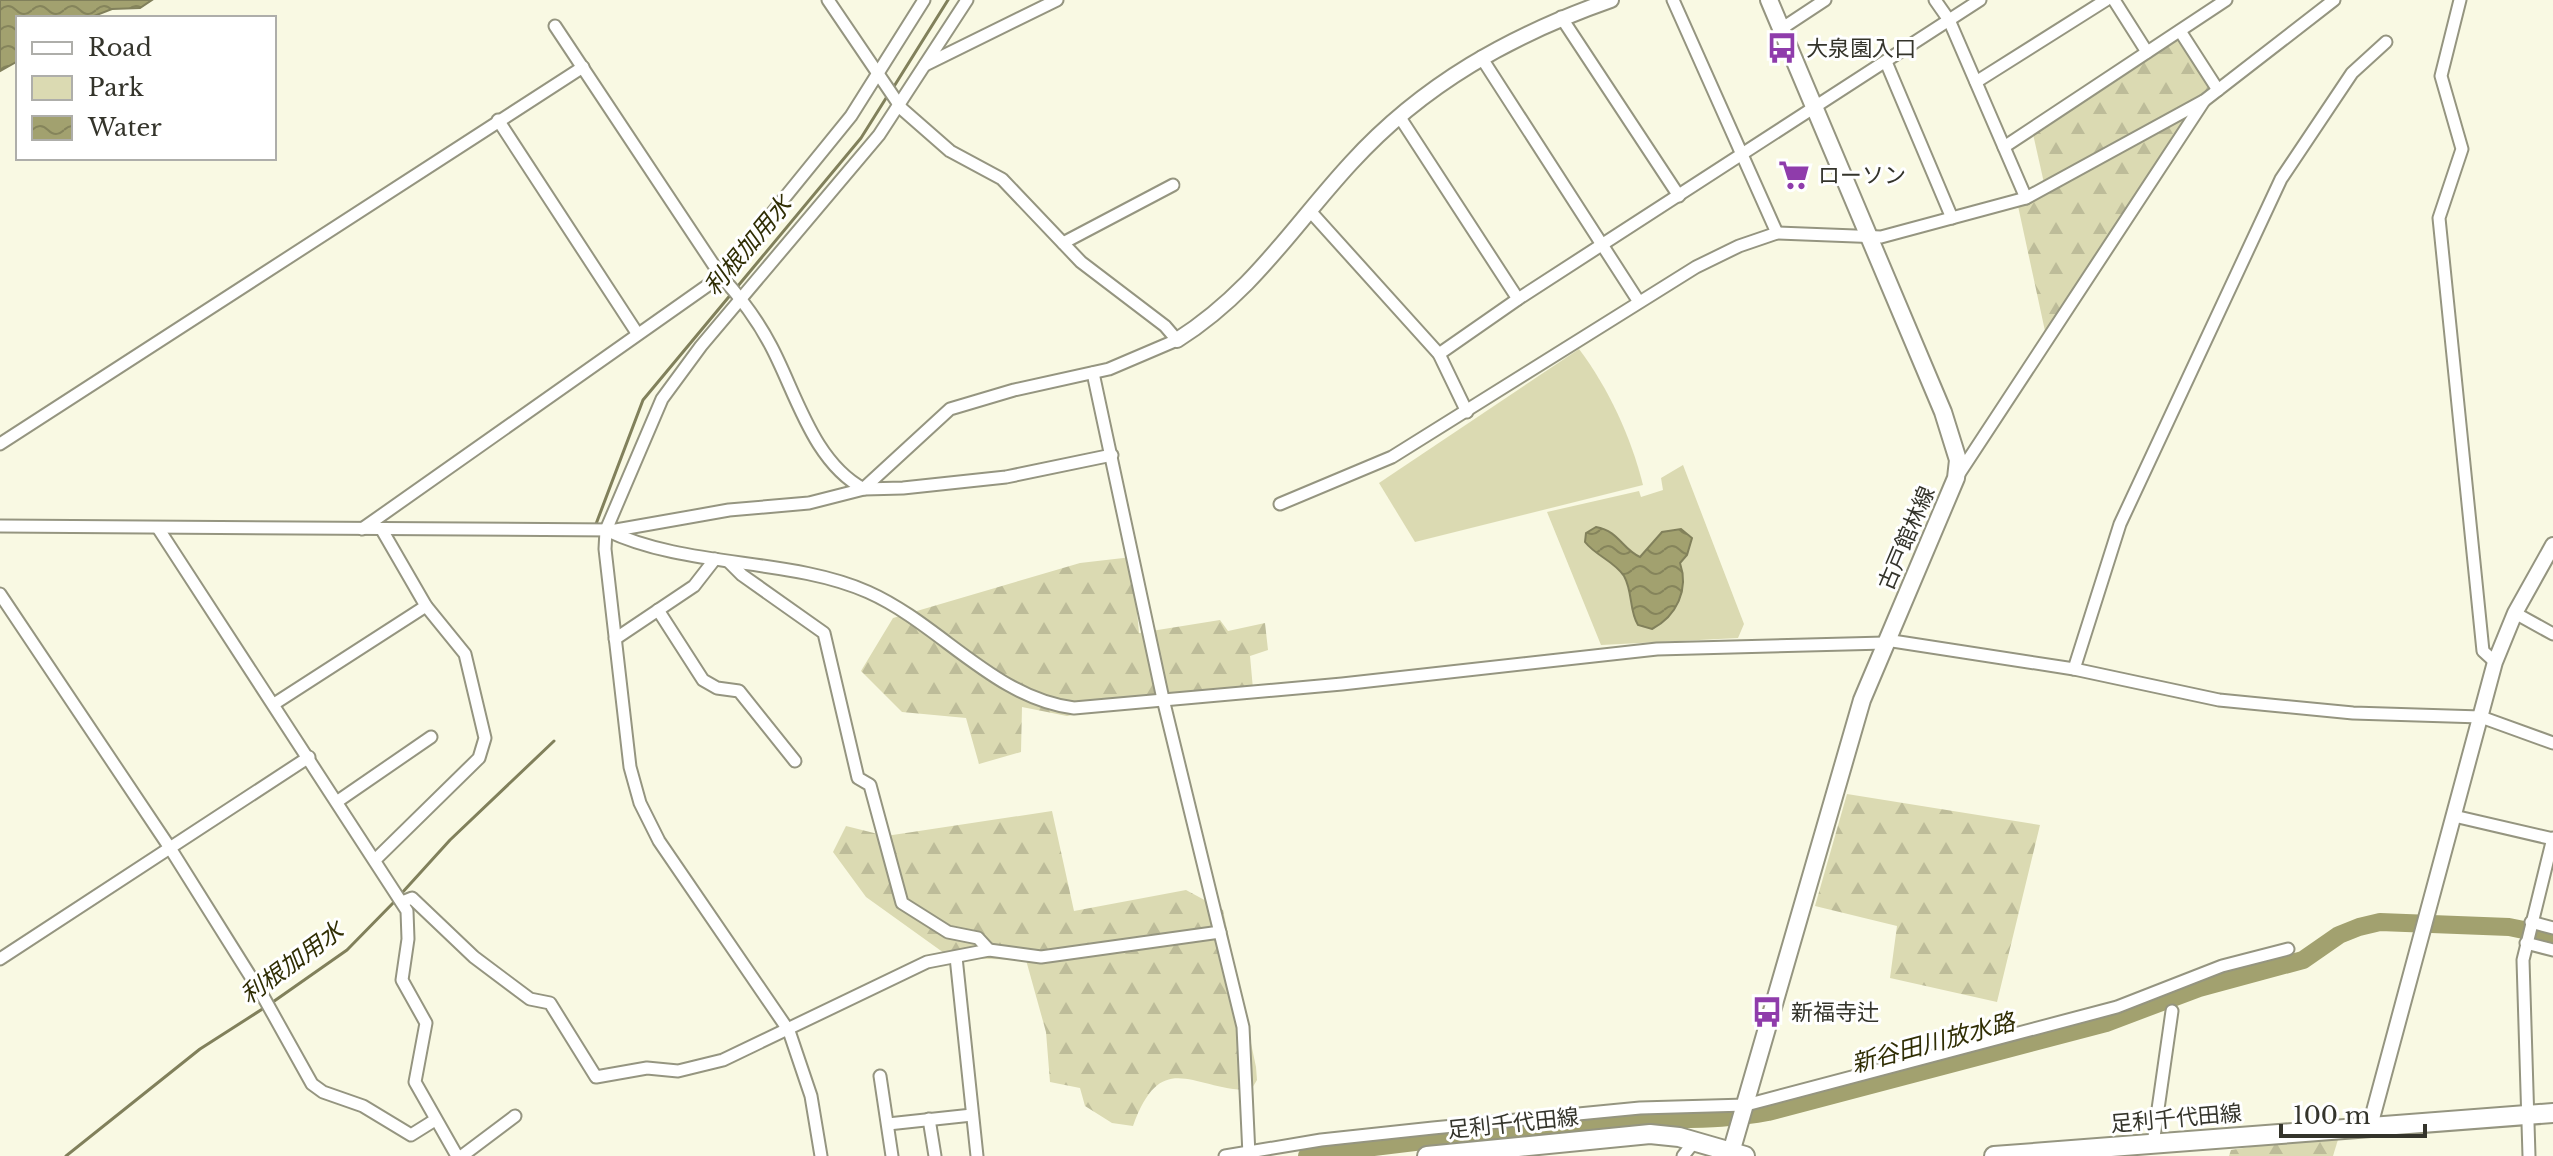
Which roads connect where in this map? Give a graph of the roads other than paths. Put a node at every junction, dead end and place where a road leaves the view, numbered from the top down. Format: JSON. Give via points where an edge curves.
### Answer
{"nodes":[{"id":1,"x":828,"y":0,"type":"edge"},
{"id":2,"x":924,"y":0,"type":"edge"},
{"id":3,"x":967,"y":0,"type":"edge"},
{"id":4,"x":1057,"y":0,"type":"edge"},
{"id":5,"x":1611,"y":0,"type":"edge"},
{"id":6,"x":1673,"y":0,"type":"edge"},
{"id":7,"x":1769,"y":0,"type":"edge"},
{"id":8,"x":1825,"y":0,"type":"edge"},
{"id":9,"x":1935,"y":0,"type":"edge"},
{"id":10,"x":1980,"y":0,"type":"edge"},
{"id":11,"x":2106,"y":0,"type":"edge"},
{"id":12,"x":2114,"y":0,"type":"edge"},
{"id":13,"x":2226,"y":0,"type":"edge"},
{"id":14,"x":2460,"y":0,"type":"edge"},
{"id":15,"x":2327,"y":2,"type":"edge"},
{"id":16,"x":1561,"y":17,"type":"junction"},
{"id":17,"x":1949,"y":20,"type":"junction"},
{"id":18,"x":555,"y":26,"type":"dead end"},
{"id":19,"x":1781,"y":29,"type":"junction"},
{"id":20,"x":2180,"y":31,"type":"junction"},
{"id":21,"x":2386,"y":42,"type":"dead end"},
{"id":22,"x":2147,"y":52,"type":"junction"},
{"id":23,"x":1481,"y":57,"type":"junction"},
{"id":24,"x":1886,"y":62,"type":"junction"},
{"id":25,"x":925,"y":65,"type":"junction"},
{"id":26,"x":583,"y":67,"type":"junction"},
{"id":27,"x":879,"y":76,"type":"junction"},
{"id":28,"x":1976,"y":82,"type":"junction"},
{"id":29,"x":2218,"y":90,"type":"junction"},
{"id":30,"x":2205,"y":100,"type":"junction"},
{"id":31,"x":899,"y":104,"type":"junction"},
{"id":32,"x":1814,"y":108,"type":"junction"},
{"id":33,"x":1399,"y":116,"type":"junction"},
{"id":34,"x":498,"y":120,"type":"junction"},
{"id":35,"x":2004,"y":147,"type":"junction"},
{"id":36,"x":1741,"y":156,"type":"junction"},
{"id":37,"x":1173,"y":185,"type":"dead end"},
{"id":38,"x":1679,"y":196,"type":"junction"},
{"id":39,"x":2026,"y":198,"type":"junction"},
{"id":40,"x":1310,"y":211,"type":"junction"},
{"id":41,"x":1952,"y":218,"type":"junction"},
{"id":42,"x":1777,"y":233,"type":"junction"},
{"id":43,"x":1870,"y":238,"type":"junction"},
{"id":44,"x":1063,"y":243,"type":"junction"},
{"id":45,"x":1603,"y":247,"type":"junction"},
{"id":46,"x":721,"y":276,"type":"junction"},
{"id":47,"x":736,"y":292,"type":"junction"},
{"id":48,"x":1518,"y":299,"type":"junction"},
{"id":49,"x":1639,"y":302,"type":"junction"},
{"id":50,"x":637,"y":333,"type":"junction"},
{"id":51,"x":1177,"y":340,"type":"junction"},
{"id":52,"x":1439,"y":354,"type":"junction"},
{"id":53,"x":1093,"y":373,"type":"junction"},
{"id":54,"x":1467,"y":412,"type":"junction"},
{"id":55,"x":0,"y":444,"type":"edge"},
{"id":56,"x":1112,"y":455,"type":"junction"},
{"id":57,"x":1956,"y":478,"type":"junction"},
{"id":58,"x":864,"y":489,"type":"junction"},
{"id":59,"x":1280,"y":504,"type":"dead end"},
{"id":60,"x":0,"y":526,"type":"edge"},
{"id":61,"x":158,"y":528,"type":"junction"},
{"id":62,"x":362,"y":529,"type":"junction"},
{"id":63,"x":382,"y":530,"type":"junction"},
{"id":64,"x":606,"y":530,"type":"junction"},
{"id":65,"x":2553,"y":545,"type":"edge"},
{"id":66,"x":715,"y":559,"type":"junction"},
{"id":67,"x":729,"y":562,"type":"junction"},
{"id":68,"x":0,"y":594,"type":"edge"},
{"id":69,"x":426,"y":606,"type":"junction"},
{"id":70,"x":658,"y":610,"type":"junction"},
{"id":71,"x":2515,"y":613,"type":"junction"},
{"id":72,"x":2553,"y":634,"type":"edge"},
{"id":73,"x":615,"y":639,"type":"junction"},
{"id":74,"x":1885,"y":641,"type":"junction"},
{"id":75,"x":2495,"y":662,"type":"junction"},
{"id":76,"x":2074,"y":669,"type":"junction"},
{"id":77,"x":1163,"y":699,"type":"junction"},
{"id":78,"x":274,"y":704,"type":"junction"},
{"id":79,"x":2481,"y":717,"type":"junction"},
{"id":80,"x":431,"y":737,"type":"dead end"},
{"id":81,"x":2553,"y":743,"type":"edge"},
{"id":82,"x":309,"y":757,"type":"junction"},
{"id":83,"x":795,"y":761,"type":"dead end"},
{"id":84,"x":338,"y":801,"type":"junction"},
{"id":85,"x":2454,"y":816,"type":"junction"},
{"id":86,"x":2553,"y":838,"type":"edge"},
{"id":87,"x":170,"y":848,"type":"junction"},
{"id":88,"x":376,"y":859,"type":"junction"},
{"id":89,"x":402,"y":902,"type":"junction"},
{"id":90,"x":2530,"y":923,"type":"junction"},
{"id":91,"x":2553,"y":928,"type":"edge"},
{"id":92,"x":1220,"y":932,"type":"junction"},
{"id":93,"x":2526,"y":941,"type":"junction"},
{"id":94,"x":2288,"y":949,"type":"dead end"},
{"id":95,"x":989,"y":950,"type":"junction"},
{"id":96,"x":2553,"y":950,"type":"edge"},
{"id":97,"x":956,"y":957,"type":"junction"},
{"id":98,"x":0,"y":959,"type":"edge"},
{"id":99,"x":2172,"y":1011,"type":"dead end"},
{"id":100,"x":789,"y":1031,"type":"junction"},
{"id":101,"x":880,"y":1076,"type":"dead end"},
{"id":102,"x":1743,"y":1112,"type":"junction"},
{"id":103,"x":2553,"y":1113,"type":"edge"},
{"id":104,"x":972,"y":1115,"type":"junction"},
{"id":105,"x":2529,"y":1115,"type":"junction"},
{"id":106,"x":515,"y":1116,"type":"dead end"},
{"id":107,"x":929,"y":1119,"type":"junction"},
{"id":108,"x":435,"y":1120,"type":"junction"},
{"id":109,"x":888,"y":1124,"type":"junction"},
{"id":110,"x":2370,"y":1126,"type":"junction"},
{"id":111,"x":2140,"y":1148,"type":"edge"},
{"id":112,"x":1688,"y":1149,"type":"edge"},
{"id":113,"x":1249,"y":1154,"type":"edge"},
{"id":114,"x":1735,"y":1155,"type":"edge"},
{"id":115,"x":459,"y":1156,"type":"edge"},
{"id":116,"x":821,"y":1156,"type":"edge"},
{"id":117,"x":892,"y":1156,"type":"edge"},
{"id":118,"x":935,"y":1156,"type":"edge"},
{"id":119,"x":977,"y":1156,"type":"edge"},
{"id":120,"x":1225,"y":1156,"type":"edge"},
{"id":121,"x":1427,"y":1156,"type":"edge"},
{"id":122,"x":1994,"y":1156,"type":"edge"},
{"id":123,"x":2529,"y":1156,"type":"edge"}],
"edges":[{"from":1,"to":27,"type":"street"},
{"from":2,"to":27,"type":"street"},
{"from":3,"to":25,"type":"street"},
{"from":4,"to":25,"type":"street"},
{"from":5,"to":16,"type":"street"},
{"from":6,"to":36,"type":"street"},
{"from":7,"to":19,"type":"main road","name":"古戸館林線"},
{"from":8,"to":19,"type":"street"},
{"from":9,"to":17,"type":"street"},
{"from":10,"to":17,"type":"street"},
{"from":11,"to":28,"type":"street"},
{"from":12,"to":22,"type":"street"},
{"from":13,"to":20,"type":"street"},
{"from":14,"to":75,"type":"street","via":[[2441,76],[2462,149],[2439,218],[2483,651]]},
{"from":15,"to":29,"type":"street"},
{"from":16,"to":23,"type":"street"},
{"from":16,"to":38,"type":"street"},
{"from":17,"to":24,"type":"street"},
{"from":17,"to":28,"type":"street"},
{"from":18,"to":26,"type":"street"},
{"from":19,"to":32,"type":"main road","name":"古戸館林線"},
{"from":20,"to":22,"type":"street"},
{"from":20,"to":29,"type":"street"},
{"from":21,"to":76,"type":"street","via":[[2352,73],[2281,179],[2120,524]]},
{"from":22,"to":35,"type":"street"},
{"from":23,"to":33,"type":"street"},
{"from":23,"to":45,"type":"street"},
{"from":24,"to":32,"type":"street"},
{"from":24,"to":41,"type":"street"},
{"from":25,"to":31,"type":"street"},
{"from":26,"to":34,"type":"street"},
{"from":26,"to":46,"type":"street"},
{"from":27,"to":31,"type":"street"},
{"from":27,"to":46,"type":"street"},
{"from":28,"to":35,"type":"street"},
{"from":29,"to":30,"type":"street"},
{"from":30,"to":39,"type":"street"},
{"from":30,"to":57,"type":"street"},
{"from":31,"to":44,"type":"street","via":[[950,151],[1002,179]]},
{"from":31,"to":47,"type":"street","via":[[868,148]]},
{"from":32,"to":36,"type":"street"},
{"from":32,"to":43,"type":"main road","name":"古戸館林線"},
{"from":33,"to":40,"type":"street"},
{"from":33,"to":48,"type":"street"},
{"from":34,"to":50,"type":"street"},
{"from":34,"to":55,"type":"street"},
{"from":35,"to":39,"type":"street"},
{"from":36,"to":38,"type":"street"},
{"from":36,"to":42,"type":"street"},
{"from":37,"to":44,"type":"street"},
{"from":38,"to":45,"type":"street"},
{"from":39,"to":41,"type":"street"},
{"from":40,"to":51,"type":"street","via":[[1235,298]]},
{"from":40,"to":52,"type":"street"},
{"from":41,"to":43,"type":"street"},
{"from":42,"to":43,"type":"street"},
{"from":42,"to":49,"type":"street","via":[[1739,246]]},
{"from":43,"to":57,"type":"main road","name":"古戸館林線","via":[[1943,412],[1958,460]]},
{"from":44,"to":51,"type":"street"},
{"from":45,"to":48,"type":"street"},
{"from":45,"to":49,"type":"street"},
{"from":46,"to":47,"type":"street"},
{"from":46,"to":50,"type":"street"},
{"from":47,"to":58,"type":"street","via":[[770,343],[804,418],[826,452]]},
{"from":47,"to":64,"type":"street","via":[[662,399]]},
{"from":48,"to":52,"type":"street"},
{"from":49,"to":54,"type":"street"},
{"from":50,"to":62,"type":"street"},
{"from":51,"to":53,"type":"street"},
{"from":52,"to":54,"type":"street"},
{"from":53,"to":56,"type":"street"},
{"from":53,"to":58,"type":"street","via":[[950,409]]},
{"from":54,"to":59,"type":"street","via":[[1392,457]]},
{"from":56,"to":58,"type":"street","via":[[1006,477]]},
{"from":56,"to":77,"type":"street"},
{"from":57,"to":74,"type":"main road","name":"古戸館林線"},
{"from":58,"to":64,"type":"street","via":[[788,506]]},
{"from":60,"to":61,"type":"street"},
{"from":61,"to":62,"type":"street"},
{"from":61,"to":78,"type":"street"},
{"from":62,"to":63,"type":"street"},
{"from":63,"to":64,"type":"street"},
{"from":63,"to":69,"type":"street"},
{"from":64,"to":66,"type":"street","via":[[643,544]]},
{"from":64,"to":73,"type":"street"},
{"from":65,"to":71,"type":"street"},
{"from":66,"to":67,"type":"street"},
{"from":66,"to":70,"type":"street","via":[[694,586]]},
{"from":67,"to":77,"type":"street","via":[[866,591],[900,607],[1020,692],[1053,705],[1074,708]]},
{"from":67,"to":95,"type":"street","via":[[824,633],[858,778],[870,785],[898,897],[948,932],[978,938]]},
{"from":68,"to":87,"type":"street"},
{"from":69,"to":78,"type":"street"},
{"from":69,"to":88,"type":"street","via":[[465,654],[484,748]]},
{"from":70,"to":73,"type":"street"},
{"from":70,"to":83,"type":"street","via":[[703,680],[739,691]]},
{"from":71,"to":72,"type":"street"},
{"from":71,"to":75,"type":"street"},
{"from":73,"to":100,"type":"street","via":[[630,767],[646,817]]},
{"from":74,"to":76,"type":"street"},
{"from":74,"to":77,"type":"street","via":[[1657,649]]},
{"from":74,"to":102,"type":"main road","name":"古戸館林線","via":[[1853,727]]},
{"from":75,"to":79,"type":"street"},
{"from":76,"to":79,"type":"street","via":[[2219,700],[2353,713]]},
{"from":77,"to":92,"type":"street"},
{"from":78,"to":82,"type":"street"},
{"from":79,"to":81,"type":"street"},
{"from":79,"to":85,"type":"street"},
{"from":80,"to":84,"type":"street"},
{"from":82,"to":84,"type":"street"},
{"from":82,"to":87,"type":"street"},
{"from":84,"to":88,"type":"street"},
{"from":85,"to":86,"type":"street"},
{"from":85,"to":110,"type":"street"},
{"from":86,"to":90,"type":"street"},
{"from":87,"to":98,"type":"street"},
{"from":87,"to":108,"type":"street","via":[[312,1084],[411,1135]]},
{"from":88,"to":89,"type":"street"},
{"from":89,"to":100,"type":"street","via":[[412,898],[468,952],[530,999],[550,1003],[596,1077],[708,1065]]},
{"from":89,"to":108,"type":"street","via":[[409,925],[402,980],[426,1023],[415,1082]]},
{"from":90,"to":91,"type":"street"},
{"from":90,"to":93,"type":"street"},
{"from":92,"to":95,"type":"street","via":[[1041,957]]},
{"from":92,"to":113,"type":"street","via":[[1243,1027]]},
{"from":93,"to":96,"type":"street"},
{"from":93,"to":105,"type":"street"},
{"from":94,"to":102,"type":"street","via":[[2222,966],[2117,1007]]},
{"from":95,"to":97,"type":"street"},
{"from":97,"to":100,"type":"street","via":[[927,962]]},
{"from":97,"to":104,"type":"street"},
{"from":99,"to":111,"type":"street"},
{"from":100,"to":116,"type":"street","via":[[811,1096]]},
{"from":101,"to":109,"type":"street"},
{"from":102,"to":113,"type":"street","via":[[1640,1108],[1321,1140]]},
{"from":102,"to":114,"type":"main road","name":"古戸館林線"},
{"from":103,"to":105,"type":"main road","name":"足利千代田線"},
{"from":104,"to":107,"type":"street"},
{"from":104,"to":119,"type":"street"},
{"from":105,"to":110,"type":"main road","name":"足利千代田線"},
{"from":105,"to":123,"type":"street"},
{"from":106,"to":115,"type":"street"},
{"from":107,"to":109,"type":"street"},
{"from":107,"to":118,"type":"street"},
{"from":108,"to":115,"type":"street"},
{"from":109,"to":117,"type":"street"},
{"from":110,"to":111,"type":"main road","name":"足利千代田線"},
{"from":111,"to":122,"type":"main road","name":"足利千代田線"},
{"from":112,"to":114,"type":"main road","name":"足利千代田線"},
{"from":112,"to":121,"type":"main road","name":"足利千代田線","via":[[1650,1134]]},
{"from":113,"to":120,"type":"street"}]}
